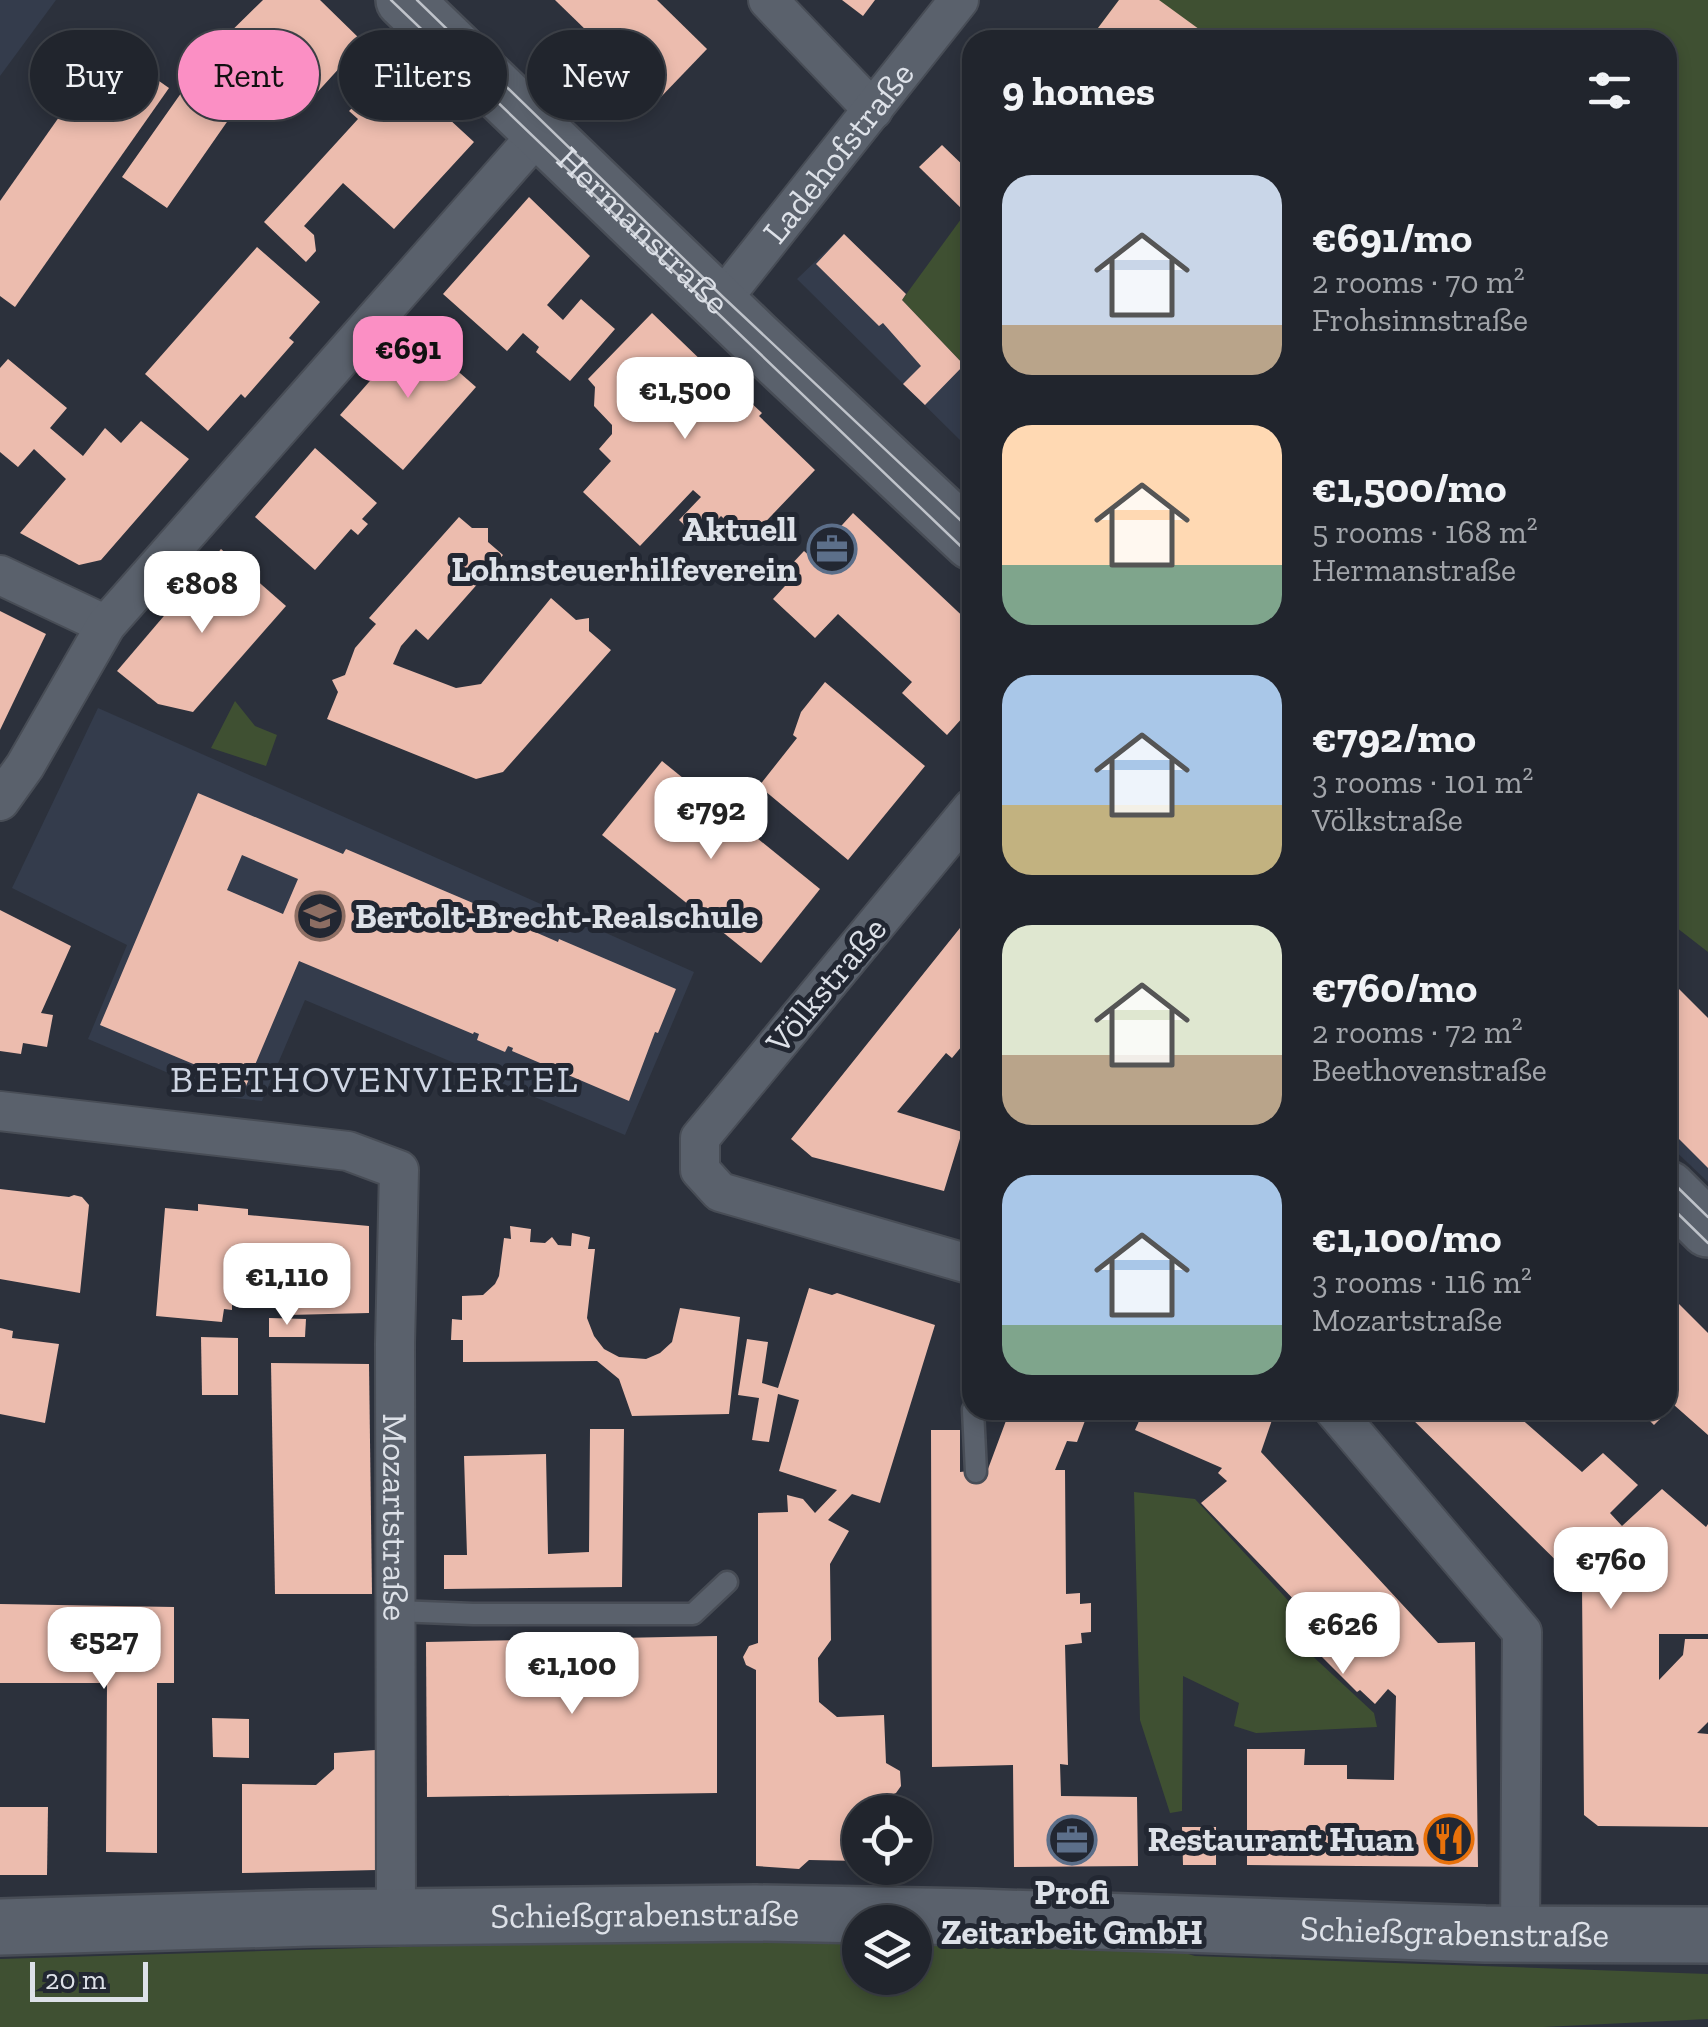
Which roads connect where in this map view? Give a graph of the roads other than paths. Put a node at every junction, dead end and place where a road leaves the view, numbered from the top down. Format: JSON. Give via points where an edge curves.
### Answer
{"nodes":[{"id":1,"x":404,"y":0,"type":"edge"},
{"id":2,"x":768,"y":0,"type":"edge"},
{"id":3,"x":959,"y":0,"type":"edge"},
{"id":4,"x":873,"y":110,"type":"junction"},
{"id":5,"x":540,"y":132,"type":"junction"},
{"id":6,"x":718,"y":303,"type":"junction"},
{"id":7,"x":962,"y":533,"type":"edge"},
{"id":8,"x":0,"y":574,"type":"edge"},
{"id":9,"x":106,"y":626,"type":"junction"},
{"id":10,"x":0,"y":802,"type":"edge"},
{"id":11,"x":962,"y":820,"type":"edge"},
{"id":12,"x":0,"y":1111,"type":"edge"},
{"id":13,"x":1677,"y":1198,"type":"edge"},
{"id":14,"x":1708,"y":1228,"type":"edge"},
{"id":15,"x":962,"y":1261,"type":"edge"},
{"id":16,"x":974,"y":1420,"type":"edge"},
{"id":17,"x":1347,"y":1420,"type":"edge"},
{"id":18,"x":976,"y":1472,"type":"dead end"},
{"id":19,"x":727,"y":1582,"type":"dead end"},
{"id":20,"x":396,"y":1611,"type":"junction"},
{"id":21,"x":396,"y":1919,"type":"junction"},
{"id":22,"x":0,"y":1927,"type":"edge"},
{"id":23,"x":1520,"y":1934,"type":"junction"},
{"id":24,"x":1708,"y":1936,"type":"edge"}],
"edges":[{"from":1,"to":5,"type":"main road","name":"Hermanstraße"},
{"from":2,"to":4,"type":"street"},
{"from":3,"to":4,"type":"street","name":"Ladehofstraße"},
{"from":4,"to":6,"type":"street","name":"Ladehofstraße"},
{"from":5,"to":6,"type":"main road","name":"Hermanstraße"},
{"from":5,"to":9,"type":"street"},
{"from":6,"to":7,"type":"main road","name":"Hermanstraße"},
{"from":8,"to":9,"type":"street"},
{"from":9,"to":10,"type":"street"},
{"from":11,"to":15,"type":"street","name":"Völkstraße","via":[[700,1138],[700,1170],[720,1192]]},
{"from":12,"to":20,"type":"street","name":"Mozartstraße","via":[[348,1151],[399,1170]]},
{"from":13,"to":14,"type":"main road"},
{"from":16,"to":18,"type":"lane"},
{"from":17,"to":23,"type":"street","via":[[1522,1632]]},
{"from":19,"to":20,"type":"lane","via":[[693,1614]]},
{"from":20,"to":21,"type":"street","name":"Mozartstraße"},
{"from":21,"to":22,"type":"main road","name":"Schießgrabenstraße"},
{"from":21,"to":23,"type":"main road","name":"Schießgrabenstraße","via":[[756,1913]]},
{"from":23,"to":24,"type":"main road","name":"Schießgrabenstraße"}]}
